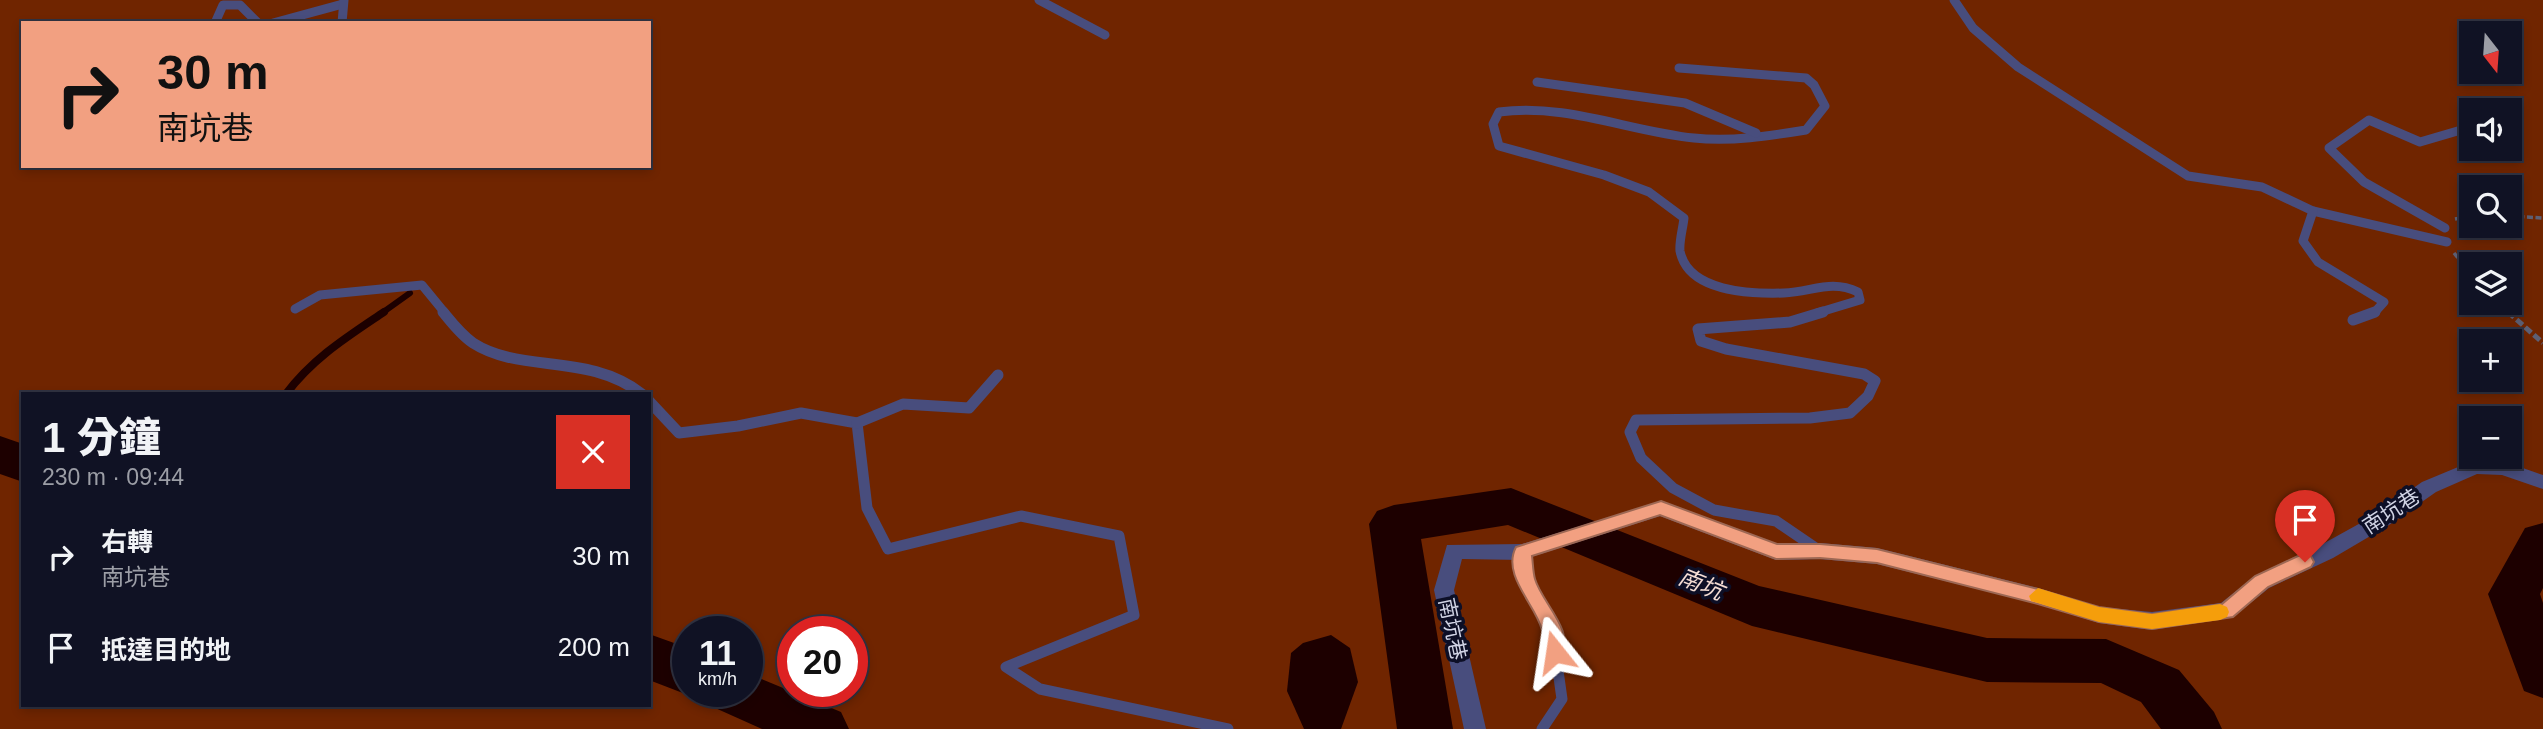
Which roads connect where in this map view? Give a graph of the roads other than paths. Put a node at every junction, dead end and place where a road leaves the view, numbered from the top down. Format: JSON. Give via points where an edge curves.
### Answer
{"nodes":[{"id":1,"x":1039,"y":0,"type":"edge"},
{"id":2,"x":1954,"y":0,"type":"edge"},
{"id":3,"x":344,"y":2,"type":"edge"},
{"id":4,"x":216,"y":21,"type":"edge"},
{"id":5,"x":256,"y":21,"type":"edge"},
{"id":6,"x":280,"y":21,"type":"edge"},
{"id":7,"x":342,"y":21,"type":"edge"},
{"id":8,"x":1105,"y":35,"type":"dead end"},
{"id":9,"x":1678,"y":68,"type":"dead end"},
{"id":10,"x":1537,"y":82,"type":"dead end"},
{"id":11,"x":2459,"y":131,"type":"edge"},
{"id":12,"x":1759,"y":135,"type":"junction"},
{"id":13,"x":2313,"y":211,"type":"junction"},
{"id":14,"x":2445,"y":228,"type":"dead end"},
{"id":15,"x":2447,"y":242,"type":"dead end"},
{"id":16,"x":295,"y":309,"type":"dead end"},
{"id":17,"x":2353,"y":320,"type":"dead end"},
{"id":18,"x":998,"y":375,"type":"dead end"},
{"id":19,"x":640,"y":392,"type":"edge"},
{"id":20,"x":651,"y":403,"type":"edge"},
{"id":21,"x":857,"y":423,"type":"junction"},
{"id":22,"x":2543,"y":482,"type":"edge"},
{"id":23,"x":1820,"y":551,"type":"junction"},
{"id":24,"x":1523,"y":552,"type":"junction"},
{"id":25,"x":1228,"y":729,"type":"edge"},
{"id":26,"x":1475,"y":729,"type":"edge"},
{"id":27,"x":1542,"y":729,"type":"edge"}],
"edges":[{"from":1,"to":8,"type":"lane"},
{"from":2,"to":13,"type":"lane","via":[[1973,28],[2018,67],[2188,176],[2262,187]]},
{"from":3,"to":6,"type":"lane"},
{"from":3,"to":7,"type":"lane"},
{"from":4,"to":5,"type":"lane","via":[[223,5],[240,5]]},
{"from":9,"to":12,"type":"lane","via":[[1785,75],[1806,78],[1814,85],[1825,106],[1806,130]]},
{"from":10,"to":12,"type":"lane","via":[[1685,103]]},
{"from":11,"to":14,"type":"lane","via":[[2420,142],[2369,120],[2329,148],[2364,182]]},
{"from":12,"to":23,"type":"lane","via":[[1694,138],[1522,109],[1499,112],[1493,124],[1499,146],[1604,175],[1658,198],[1684,218],[1680,250],[1688,269],[1706,282],[1732,290],[1784,293],[1842,284],[1858,292],[1860,300],[1790,322],[1698,330],[1701,341],[1726,348],[1864,374],[1875,381],[1868,396],[1850,413],[1810,418],[1636,420],[1630,432],[1642,458],[1673,488],[1714,510],[1776,521]]},
{"from":13,"to":15,"type":"lane"},
{"from":13,"to":17,"type":"lane","via":[[2302,241],[2318,262],[2384,302],[2372,315]]},
{"from":16,"to":19,"type":"lane","via":[[320,295],[422,285],[475,345],[531,361],[592,368]]},
{"from":18,"to":21,"type":"lane","via":[[969,408],[903,404]]},
{"from":20,"to":21,"type":"lane","via":[[679,433],[801,413]]},
{"from":21,"to":25,"type":"lane","via":[[867,508],[888,549],[1021,516],[1119,536],[1134,615],[1006,667],[1040,689]]},
{"from":22,"to":23,"type":"street","name":"南坑巷","via":[[2503,468],[2474,467],[2429,487],[2326,552],[2262,582],[2226,611],[2152,621],[2099,615],[1877,556]]},
{"from":23,"to":24,"type":"street","name":"南坑巷","via":[[1776,551],[1661,508]]},
{"from":24,"to":26,"type":"street","name":"南坑巷","via":[[1454,551],[1444,590]]},
{"from":24,"to":27,"type":"lane","via":[[1526,580],[1552,628],[1562,699]]}]}
